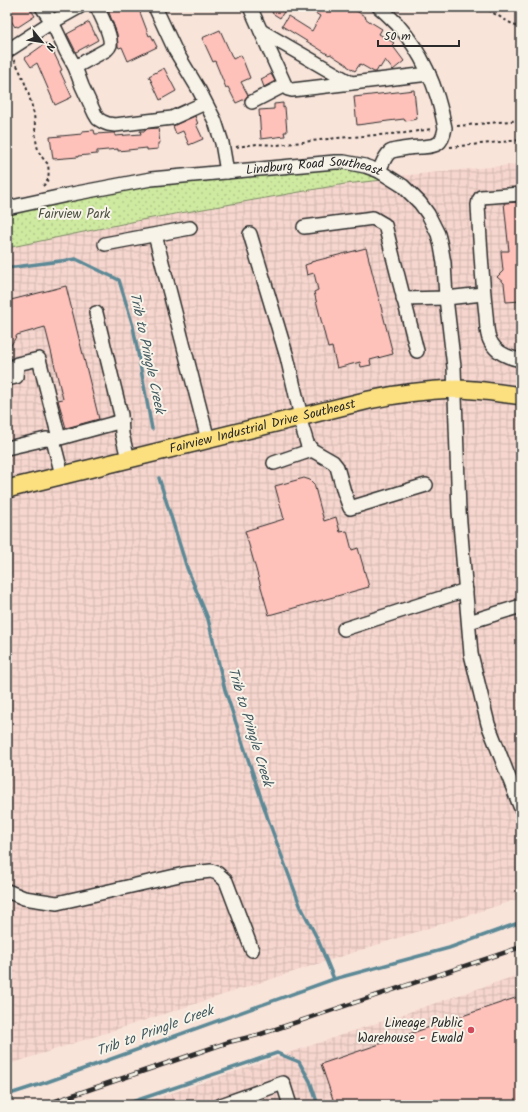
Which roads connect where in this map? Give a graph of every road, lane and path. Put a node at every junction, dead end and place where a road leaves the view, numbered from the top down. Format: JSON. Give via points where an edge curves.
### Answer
{"nodes":[{"id":1,"x":42,"y":7,"type":"edge"},
{"id":2,"x":79,"y":7,"type":"edge"},
{"id":3,"x":97,"y":7,"type":"edge"},
{"id":4,"x":155,"y":7,"type":"edge"},
{"id":5,"x":250,"y":7,"type":"edge"},
{"id":6,"x":379,"y":7,"type":"edge"},
{"id":7,"x":483,"y":7,"type":"edge"},
{"id":8,"x":52,"y":22,"type":"junction"},
{"id":9,"x":521,"y":28,"type":"edge"},
{"id":10,"x":261,"y":31,"type":"junction"},
{"id":11,"x":9,"y":54,"type":"edge"},
{"id":12,"x":75,"y":67,"type":"junction"},
{"id":13,"x":429,"y":74,"type":"junction"},
{"id":14,"x":351,"y":83,"type":"junction"},
{"id":15,"x":285,"y":85,"type":"junction"},
{"id":16,"x":252,"y":102,"type":"dead end"},
{"id":17,"x":205,"y":103,"type":"junction"},
{"id":18,"x":521,"y":120,"type":"edge"},
{"id":19,"x":444,"y":128,"type":"junction"},
{"id":20,"x":521,"y":140,"type":"edge"},
{"id":21,"x":437,"y":145,"type":"junction"},
{"id":22,"x":236,"y":147,"type":"dead end"},
{"id":23,"x":379,"y":171,"type":"junction"},
{"id":24,"x":227,"y":172,"type":"junction"},
{"id":25,"x":40,"y":187,"type":"dead end"},
{"id":26,"x":521,"y":194,"type":"edge"},
{"id":27,"x":7,"y":208,"type":"edge"},
{"id":28,"x":304,"y":227,"type":"dead end"},
{"id":29,"x":190,"y":228,"type":"dead end"},
{"id":30,"x":250,"y":234,"type":"dead end"},
{"id":31,"x":155,"y":235,"type":"junction"},
{"id":32,"x":105,"y":244,"type":"dead end"},
{"id":33,"x":484,"y":294,"type":"junction"},
{"id":34,"x":446,"y":298,"type":"junction"},
{"id":35,"x":403,"y":299,"type":"junction"},
{"id":36,"x":96,"y":313,"type":"dead end"},
{"id":37,"x":417,"y":351,"type":"dead end"},
{"id":38,"x":521,"y":360,"type":"edge"},
{"id":39,"x":7,"y":379,"type":"edge"},
{"id":40,"x":455,"y":389,"type":"junction"},
{"id":41,"x":521,"y":396,"type":"edge"},
{"id":42,"x":300,"y":417,"type":"junction"},
{"id":43,"x":122,"y":421,"type":"junction"},
{"id":44,"x":56,"y":439,"type":"junction"},
{"id":45,"x":208,"y":440,"type":"junction"},
{"id":46,"x":7,"y":448,"type":"edge"},
{"id":47,"x":312,"y":450,"type":"junction"},
{"id":48,"x":128,"y":459,"type":"junction"},
{"id":49,"x":274,"y":463,"type":"dead end"},
{"id":50,"x":62,"y":476,"type":"junction"},
{"id":51,"x":426,"y":485,"type":"dead end"},
{"id":52,"x":7,"y":490,"type":"edge"},
{"id":53,"x":466,"y":590,"type":"junction"},
{"id":54,"x":521,"y":606,"type":"edge"},
{"id":55,"x":469,"y":622,"type":"junction"},
{"id":56,"x":344,"y":629,"type":"dead end"},
{"id":57,"x":521,"y":806,"type":"edge"},
{"id":58,"x":7,"y":891,"type":"edge"},
{"id":59,"x":252,"y":950,"type":"dead end"},
{"id":60,"x":221,"y":1105,"type":"edge"},
{"id":61,"x":290,"y":1105,"type":"edge"}],
"edges":[{"from":1,"to":8,"type":"street"},
{"from":2,"to":8,"type":"street"},
{"from":3,"to":12,"type":"street","via":[[110,38],[109,48]]},
{"from":4,"to":17,"type":"street","via":[[175,50]]},
{"from":5,"to":10,"type":"street"},
{"from":6,"to":13,"type":"street","via":[[404,32]]},
{"from":7,"to":9,"type":"path"},
{"from":8,"to":11,"type":"street"},
{"from":8,"to":12,"type":"street"},
{"from":10,"to":14,"type":"street"},
{"from":10,"to":15,"type":"street"},
{"from":11,"to":25,"type":"path","via":[[18,67],[30,98],[38,150],[48,164],[47,183]]},
{"from":12,"to":17,"type":"street","via":[[95,114],[98,119],[108,124],[172,118]]},
{"from":13,"to":14,"type":"street"},
{"from":13,"to":19,"type":"street","via":[[437,95]]},
{"from":14,"to":15,"type":"street","via":[[292,90]]},
{"from":15,"to":16,"type":"street"},
{"from":17,"to":24,"type":"street","via":[[215,121]]},
{"from":18,"to":19,"type":"path"},
{"from":19,"to":21,"type":"street","via":[[444,134]]},
{"from":19,"to":22,"type":"path"},
{"from":20,"to":21,"type":"path","via":[[449,147]]},
{"from":21,"to":23,"type":"street","via":[[394,150],[386,156]]},
{"from":23,"to":24,"type":"street","name":"Lindburg Road Southeast","via":[[355,164],[335,162]]},
{"from":23,"to":34,"type":"street","name":"Lindburg Road Southeast","via":[[412,194],[428,214],[441,246]]},
{"from":24,"to":27,"type":"street","name":"Lindburg Road Southeast","via":[[157,178]]},
{"from":26,"to":33,"type":"street","via":[[479,200]]},
{"from":28,"to":35,"type":"street","via":[[373,218],[385,225]]},
{"from":29,"to":31,"type":"street"},
{"from":30,"to":42,"type":"street","via":[[287,357]]},
{"from":31,"to":32,"type":"street"},
{"from":31,"to":45,"type":"street"},
{"from":33,"to":34,"type":"street"},
{"from":33,"to":38,"type":"street","via":[[488,338],[493,346],[505,355]]},
{"from":34,"to":35,"type":"street"},
{"from":34,"to":40,"type":"street","name":"Lindburg Road Southeast"},
{"from":35,"to":37,"type":"street"},
{"from":36,"to":43,"type":"street"},
{"from":39,"to":44,"type":"street","via":[[16,377],[18,364],[39,359]]},
{"from":40,"to":41,"type":"main road","name":"Fairview Industrial Drive Southeast"},
{"from":40,"to":42,"type":"main road","name":"Fairview Industrial Drive Southeast","via":[[400,394]]},
{"from":40,"to":53,"type":"street","name":"Lindburg Road Southeast","via":[[459,511]]},
{"from":42,"to":45,"type":"main road","name":"Fairview Industrial Drive Southeast"},
{"from":42,"to":47,"type":"street","via":[[307,443]]},
{"from":43,"to":44,"type":"street"},
{"from":43,"to":48,"type":"street","via":[[122,434]]},
{"from":44,"to":46,"type":"street","via":[[46,438]]},
{"from":44,"to":50,"type":"street"},
{"from":45,"to":48,"type":"main road","name":"Fairview Industrial Drive Southeast"},
{"from":47,"to":49,"type":"street"},
{"from":47,"to":51,"type":"street","via":[[338,467],[350,508]]},
{"from":48,"to":50,"type":"main road","name":"Fairview Industrial Drive Southeast"},
{"from":50,"to":52,"type":"main road","name":"Fairview Industrial Drive Southeast"},
{"from":53,"to":55,"type":"street","name":"Lindburg Road Southeast"},
{"from":53,"to":56,"type":"street"},
{"from":54,"to":55,"type":"street"},
{"from":55,"to":57,"type":"street","name":"Lindburg Road Southeast","via":[[472,654],[488,724]]},
{"from":58,"to":59,"type":"street","via":[[24,898],[57,903],[184,874],[211,871],[226,880]]},
{"from":60,"to":61,"type":"street","via":[[283,1083]]}]}
